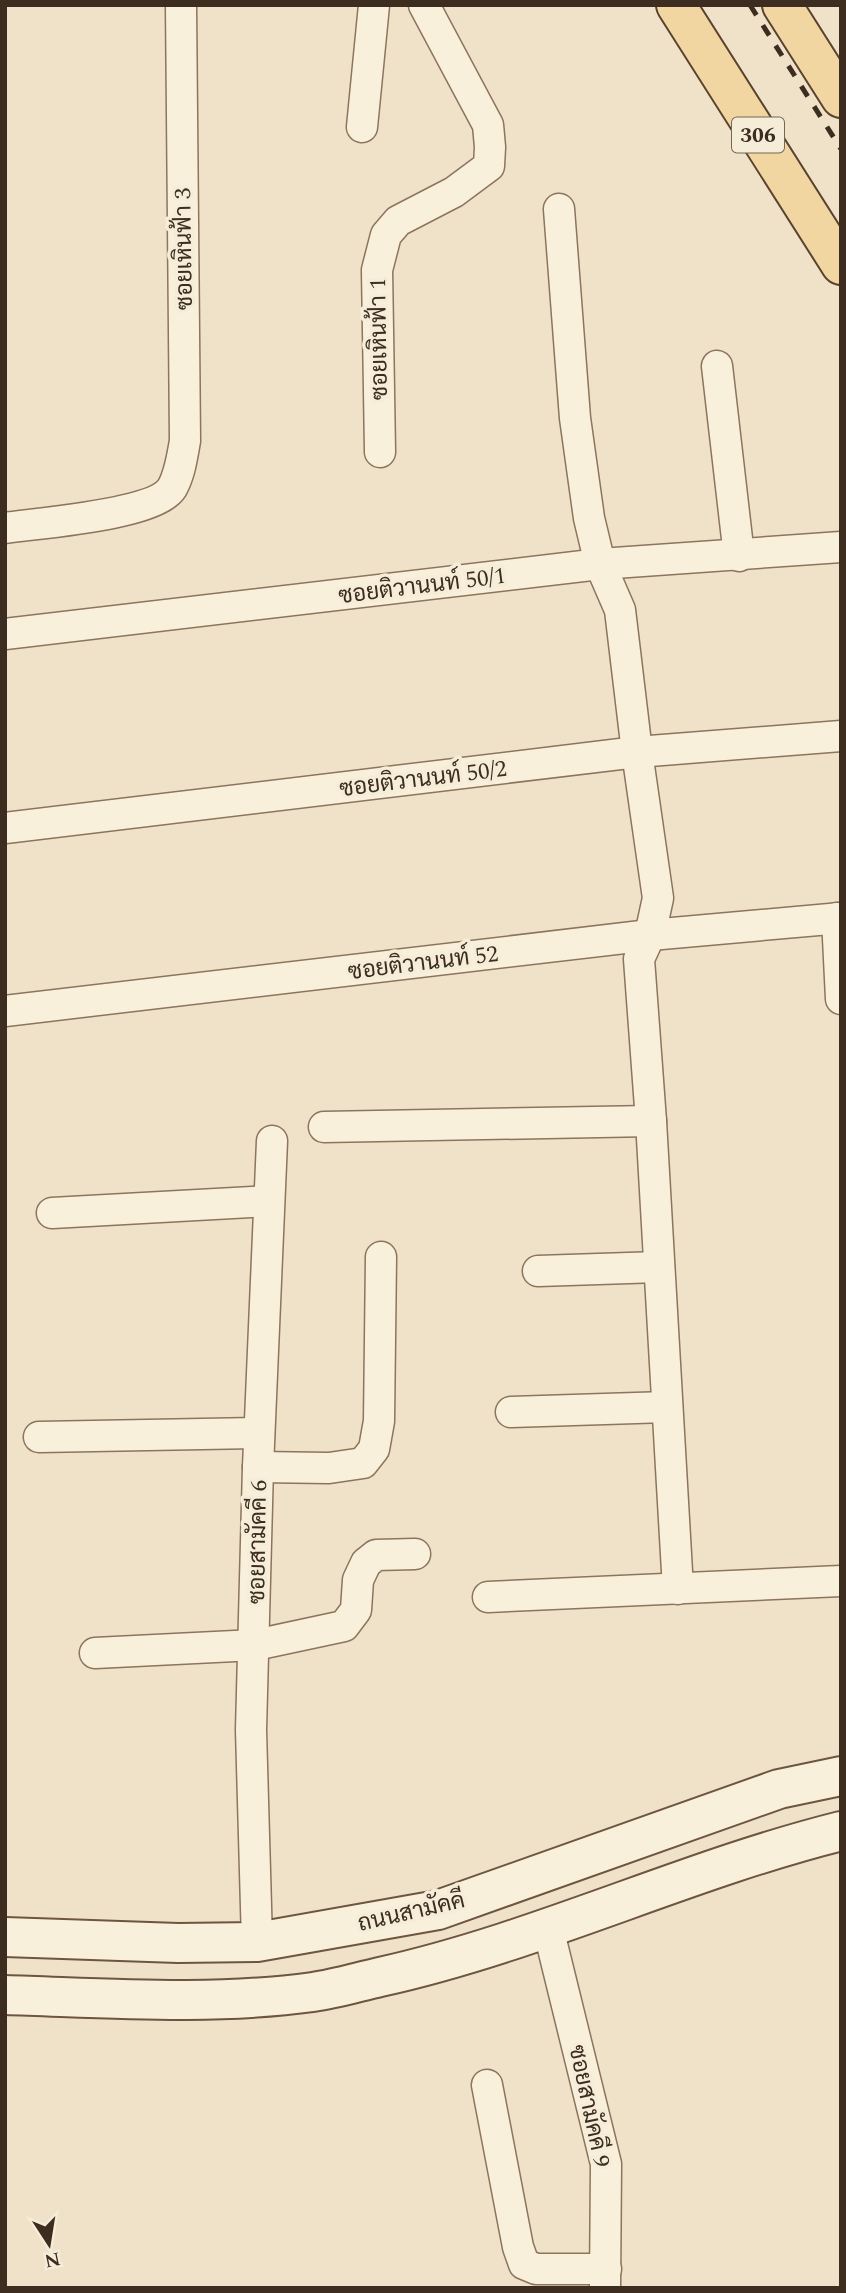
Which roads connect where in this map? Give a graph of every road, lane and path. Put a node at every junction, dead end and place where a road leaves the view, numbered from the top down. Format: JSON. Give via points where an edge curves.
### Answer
{"nodes":[{"id":1,"x":181,"y":5,"type":"edge"},
{"id":2,"x":374,"y":5,"type":"edge"},
{"id":3,"x":424,"y":5,"type":"edge"},
{"id":4,"x":676,"y":5,"type":"edge"},
{"id":5,"x":782,"y":5,"type":"edge"},
{"id":6,"x":841,"y":98,"type":"edge"},
{"id":7,"x":362,"y":127,"type":"dead end"},
{"id":8,"x":559,"y":209,"type":"dead end"},
{"id":9,"x":841,"y":265,"type":"edge"},
{"id":10,"x":717,"y":366,"type":"dead end"},
{"id":11,"x":380,"y":452,"type":"dead end"},
{"id":12,"x":5,"y":528,"type":"edge"},
{"id":13,"x":841,"y":547,"type":"edge"},
{"id":14,"x":739,"y":556,"type":"junction"},
{"id":15,"x":600,"y":564,"type":"junction"},
{"id":16,"x":5,"y":634,"type":"edge"},
{"id":17,"x":841,"y":736,"type":"edge"},
{"id":18,"x":637,"y":752,"type":"junction"},
{"id":19,"x":5,"y":828,"type":"edge"},
{"id":20,"x":839,"y":918,"type":"edge"},
{"id":21,"x":650,"y":935,"type":"junction"},
{"id":22,"x":841,"y":999,"type":"edge"},
{"id":23,"x":5,"y":1011,"type":"edge"},
{"id":24,"x":651,"y":1121,"type":"junction"},
{"id":25,"x":324,"y":1128,"type":"dead end"},
{"id":26,"x":272,"y":1141,"type":"dead end"},
{"id":27,"x":268,"y":1201,"type":"junction"},
{"id":28,"x":52,"y":1213,"type":"dead end"},
{"id":29,"x":381,"y":1256,"type":"dead end"},
{"id":30,"x":659,"y":1267,"type":"junction"},
{"id":31,"x":537,"y":1271,"type":"dead end"},
{"id":32,"x":667,"y":1407,"type":"junction"},
{"id":33,"x":511,"y":1412,"type":"dead end"},
{"id":34,"x":260,"y":1433,"type":"junction"},
{"id":35,"x":39,"y":1437,"type":"dead end"},
{"id":36,"x":258,"y":1467,"type":"junction"},
{"id":37,"x":415,"y":1554,"type":"dead end"},
{"id":38,"x":841,"y":1581,"type":"edge"},
{"id":39,"x":678,"y":1589,"type":"junction"},
{"id":40,"x":488,"y":1597,"type":"dead end"},
{"id":41,"x":255,"y":1645,"type":"junction"},
{"id":42,"x":95,"y":1653,"type":"dead end"},
{"id":43,"x":841,"y":1776,"type":"edge"},
{"id":44,"x":841,"y":1831,"type":"edge"},
{"id":45,"x":548,"y":1928,"type":"junction"},
{"id":46,"x":5,"y":1937,"type":"edge"},
{"id":47,"x":257,"y":1942,"type":"junction"},
{"id":48,"x":5,"y":1994,"type":"edge"},
{"id":49,"x":487,"y":2085,"type":"dead end"},
{"id":50,"x":605,"y":2278,"type":"edge"}],
"edges":[{"from":1,"to":12,"type":"street","name":"ซอยเหินฟ้า 3","via":[[185,441],[179,471],[171,490],[159,500],[126,511]]},
{"from":2,"to":7,"type":"street"},
{"from":3,"to":11,"type":"street","name":"ซอยเหินฟ้า 1","via":[[488,125],[489,166],[454,192],[398,221],[386,235],[377,270]]},
{"from":4,"to":9,"type":"main road","number":"306"},
{"from":5,"to":6,"type":"main road"},
{"from":8,"to":15,"type":"street","via":[[575,418]]},
{"from":10,"to":14,"type":"street"},
{"from":13,"to":14,"type":"street","name":"ซอยติวานนท์ 50/1"},
{"from":14,"to":15,"type":"street","name":"ซอยติวานนท์ 50/1"},
{"from":15,"to":16,"type":"street","name":"ซอยติวานนท์ 50/1"},
{"from":15,"to":18,"type":"street","via":[[620,610]]},
{"from":17,"to":18,"type":"street","name":"ซอยติวานนท์ 50/2"},
{"from":18,"to":19,"type":"street","name":"ซอยติวานนท์ 50/2"},
{"from":18,"to":21,"type":"street","via":[[658,898]]},
{"from":20,"to":21,"type":"street","name":"ซอยติวานนท์ 52"},
{"from":20,"to":22,"type":"street"},
{"from":21,"to":23,"type":"street","name":"ซอยติวานนท์ 52"},
{"from":21,"to":24,"type":"street","via":[[639,959]]},
{"from":24,"to":25,"type":"street"},
{"from":24,"to":30,"type":"street"},
{"from":26,"to":27,"type":"street","name":"ซอยสามัคคี 6"},
{"from":27,"to":28,"type":"street"},
{"from":27,"to":34,"type":"street","name":"ซอยสามัคคี 6"},
{"from":29,"to":36,"type":"street","via":[[379,1420],[374,1449],[363,1463],[329,1468]]},
{"from":30,"to":31,"type":"street"},
{"from":30,"to":32,"type":"street"},
{"from":32,"to":33,"type":"street"},
{"from":32,"to":39,"type":"street"},
{"from":34,"to":35,"type":"street"},
{"from":34,"to":36,"type":"street","name":"ซอยสามัคคี 6"},
{"from":36,"to":41,"type":"street","name":"ซอยสามัคคี 6"},
{"from":37,"to":41,"type":"street","via":[[376,1555],[366,1563],[358,1580],[356,1610],[344,1626]]},
{"from":38,"to":39,"type":"street"},
{"from":39,"to":40,"type":"street"},
{"from":41,"to":42,"type":"street"},
{"from":41,"to":47,"type":"street","name":"ซอยสามัคคี 6","via":[[251,1730]]},
{"from":43,"to":47,"type":"main road","name":"ถนนสามัคคี","via":[[779,1789],[439,1910]]},
{"from":44,"to":45,"type":"main road","via":[[780,1846]]},
{"from":45,"to":48,"type":"main road","via":[[433,1965],[314,1992],[190,2000]]},
{"from":45,"to":50,"type":"street","name":"ซอยสามัคคี 9","via":[[606,2164]]},
{"from":46,"to":47,"type":"main road","name":"ถนนสามัคคี"},
{"from":49,"to":50,"type":"street","via":[[524,2264]]}]}
